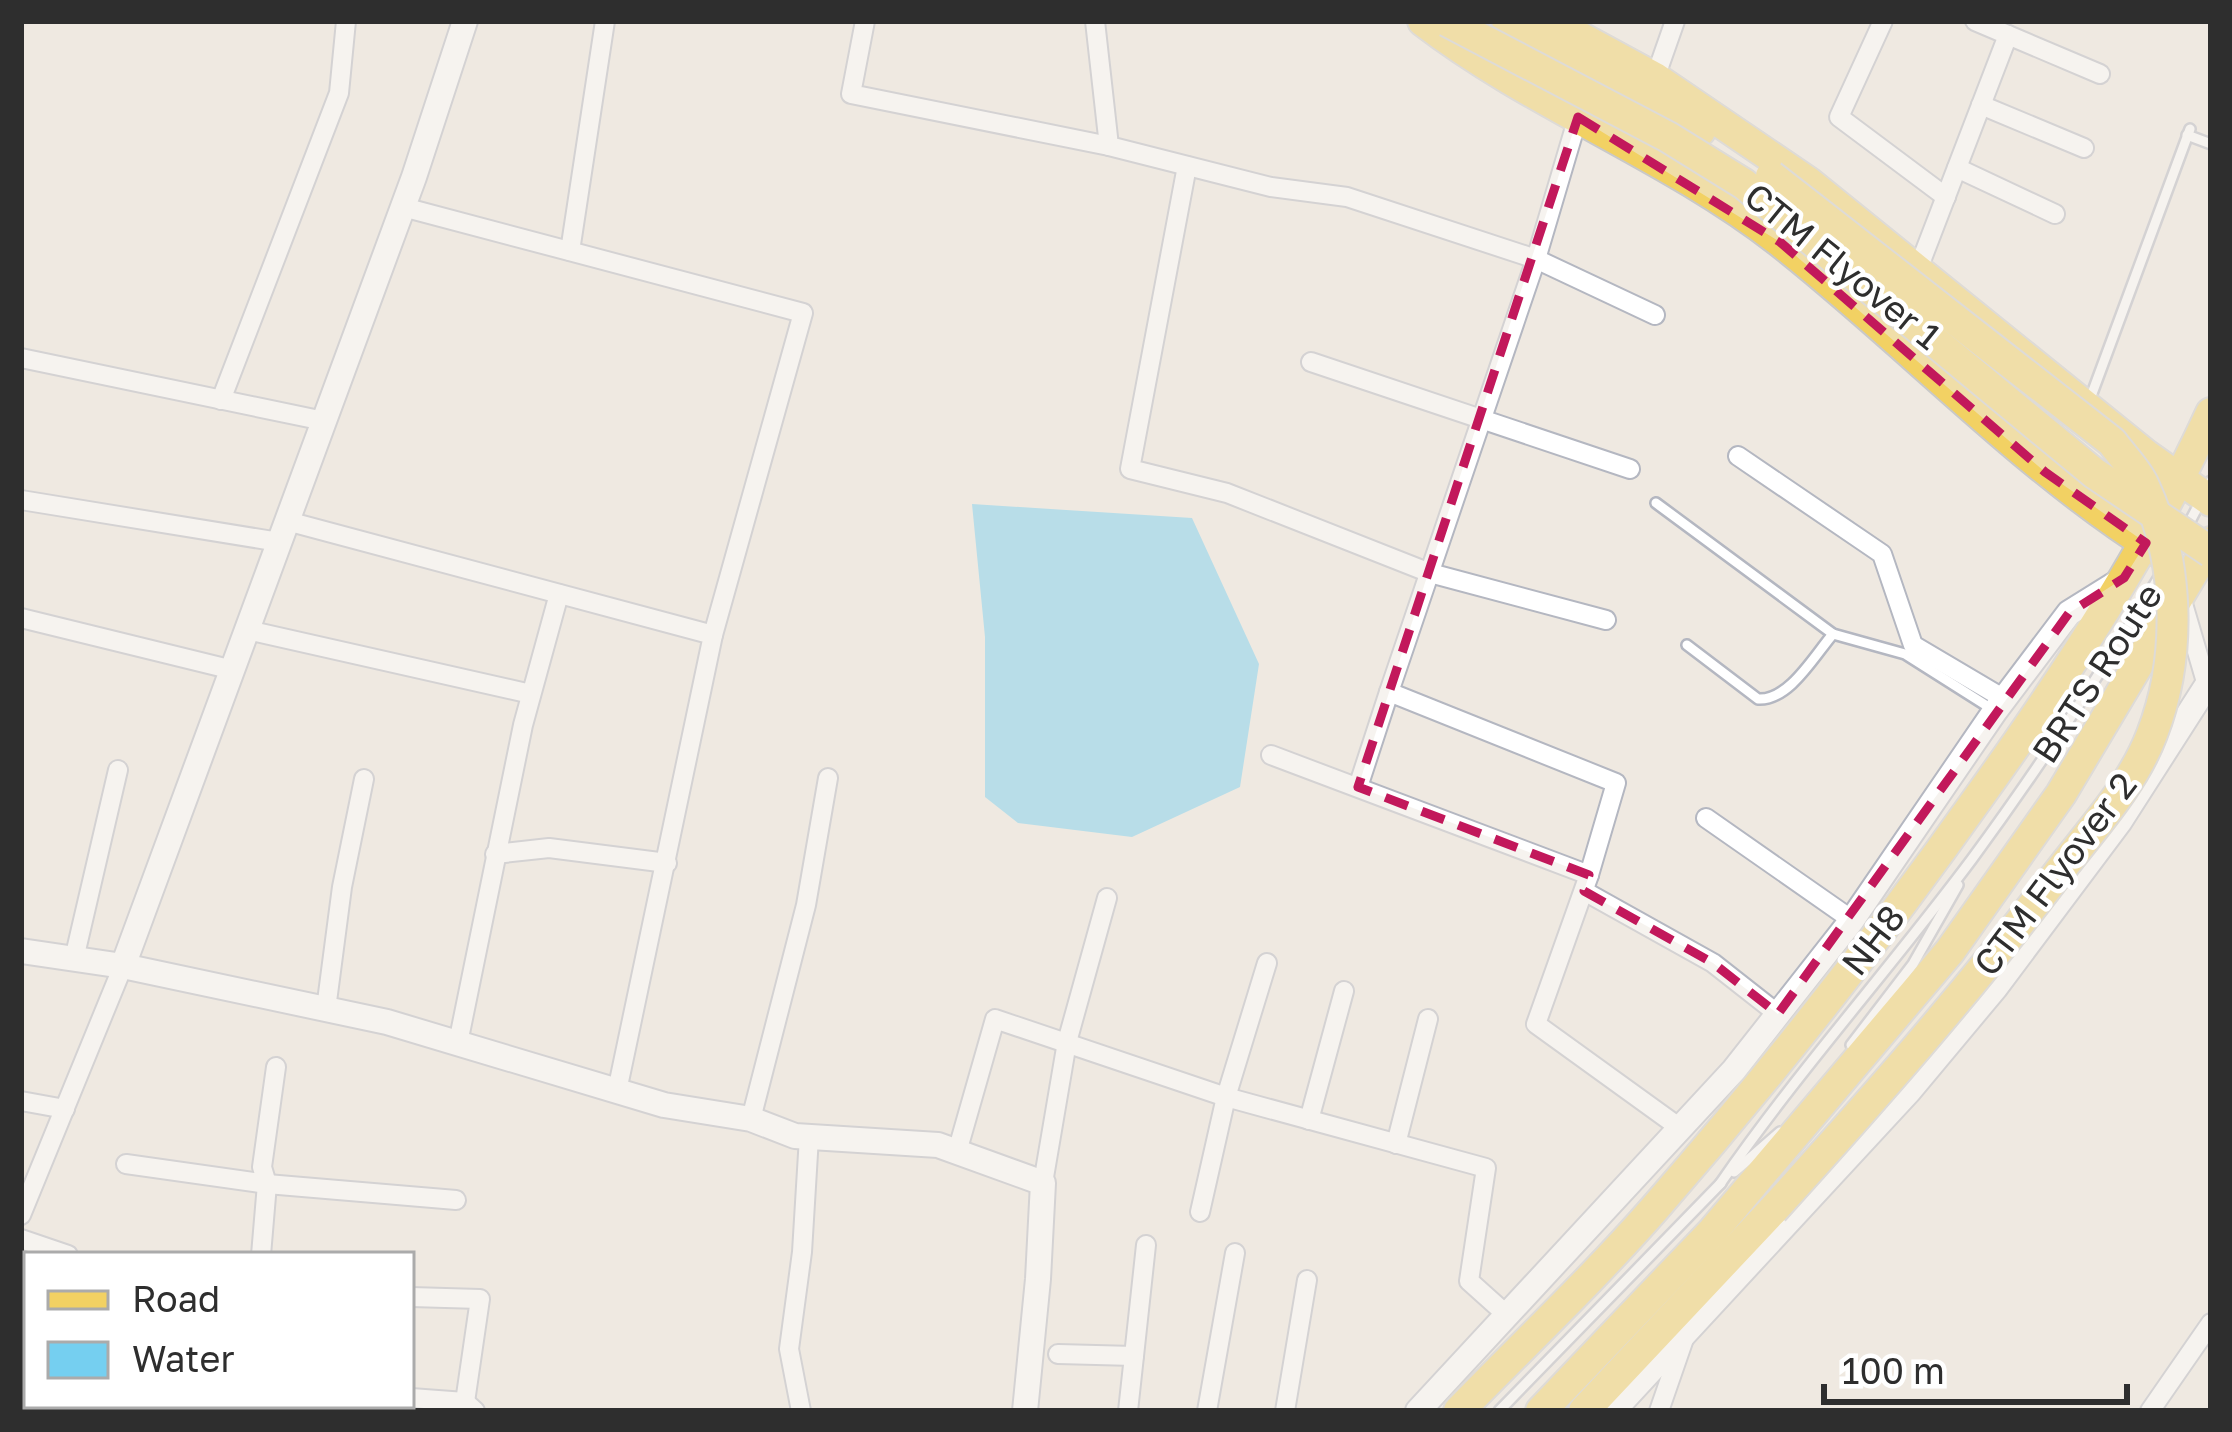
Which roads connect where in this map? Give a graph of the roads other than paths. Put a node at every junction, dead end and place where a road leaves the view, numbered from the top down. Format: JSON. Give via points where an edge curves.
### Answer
{"nodes":[{"id":1,"x":346,"y":21,"type":"edge"},
{"id":2,"x":465,"y":21,"type":"edge"},
{"id":3,"x":605,"y":21,"type":"edge"},
{"id":4,"x":865,"y":21,"type":"edge"},
{"id":5,"x":1094,"y":21,"type":"edge"},
{"id":6,"x":1424,"y":21,"type":"edge"},
{"id":7,"x":1448,"y":21,"type":"edge"},
{"id":8,"x":1507,"y":21,"type":"edge"},
{"id":9,"x":1550,"y":21,"type":"edge"},
{"id":10,"x":1676,"y":21,"type":"edge"},
{"id":11,"x":1883,"y":21,"type":"edge"},
{"id":12,"x":1975,"y":21,"type":"edge"},
{"id":13,"x":2008,"y":35,"type":"junction"},
{"id":14,"x":2100,"y":74,"type":"dead end"},
{"id":15,"x":1655,"y":79,"type":"junction"},
{"id":16,"x":1982,"y":105,"type":"junction"},
{"id":17,"x":1578,"y":117,"type":"junction"},
{"id":18,"x":2211,"y":144,"type":"edge"},
{"id":19,"x":1108,"y":146,"type":"junction"},
{"id":20,"x":2084,"y":148,"type":"dead end"},
{"id":21,"x":1187,"y":166,"type":"junction"},
{"id":22,"x":1958,"y":168,"type":"junction"},
{"id":23,"x":1946,"y":197,"type":"junction"},
{"id":24,"x":403,"y":207,"type":"junction"},
{"id":25,"x":2054,"y":214,"type":"dead end"},
{"id":26,"x":570,"y":251,"type":"junction"},
{"id":27,"x":1536,"y":259,"type":"junction"},
{"id":28,"x":1918,"y":269,"type":"junction"},
{"id":29,"x":1655,"y":315,"type":"dead end"},
{"id":30,"x":21,"y":358,"type":"edge"},
{"id":31,"x":1311,"y":362,"type":"dead end"},
{"id":32,"x":221,"y":400,"type":"junction"},
{"id":33,"x":2088,"y":405,"type":"junction"},
{"id":34,"x":2211,"y":413,"type":"edge"},
{"id":35,"x":1482,"y":419,"type":"junction"},
{"id":36,"x":324,"y":421,"type":"junction"},
{"id":37,"x":1738,"y":456,"type":"dead end"},
{"id":38,"x":1630,"y":470,"type":"dead end"},
{"id":39,"x":2201,"y":490,"type":"edge"},
{"id":40,"x":21,"y":500,"type":"edge"},
{"id":41,"x":1656,"y":503,"type":"dead end"},
{"id":42,"x":283,"y":532,"type":"junction"},
{"id":43,"x":2211,"y":542,"type":"edge"},
{"id":44,"x":2181,"y":565,"type":"edge"},
{"id":45,"x":1430,"y":573,"type":"junction"},
{"id":46,"x":2124,"y":578,"type":"junction"},
{"id":47,"x":560,"y":593,"type":"junction"},
{"id":48,"x":21,"y":619,"type":"edge"},
{"id":49,"x":1606,"y":620,"type":"dead end"},
{"id":50,"x":247,"y":630,"type":"junction"},
{"id":51,"x":713,"y":634,"type":"junction"},
{"id":52,"x":1833,"y":634,"type":"junction"},
{"id":53,"x":1687,"y":645,"type":"dead end"},
{"id":54,"x":232,"y":670,"type":"junction"},
{"id":55,"x":2209,"y":680,"type":"edge"},
{"id":56,"x":1389,"y":692,"type":"junction"},
{"id":57,"x":531,"y":694,"type":"junction"},
{"id":58,"x":2000,"y":706,"type":"junction"},
{"id":59,"x":1271,"y":755,"type":"dead end"},
{"id":60,"x":118,"y":770,"type":"dead end"},
{"id":61,"x":828,"y":778,"type":"dead end"},
{"id":62,"x":364,"y":779,"type":"dead end"},
{"id":63,"x":1358,"y":787,"type":"junction"},
{"id":64,"x":1706,"y":818,"type":"dead end"},
{"id":65,"x":495,"y":854,"type":"junction"},
{"id":66,"x":1972,"y":859,"type":"junction"},
{"id":67,"x":667,"y":863,"type":"junction"},
{"id":68,"x":1586,"y":883,"type":"junction"},
{"id":69,"x":1107,"y":898,"type":"dead end"},
{"id":70,"x":1852,"y":920,"type":"junction"},
{"id":71,"x":21,"y":951,"type":"edge"},
{"id":72,"x":74,"y":959,"type":"junction"},
{"id":73,"x":1267,"y":963,"type":"dead end"},
{"id":74,"x":123,"y":966,"type":"junction"},
{"id":75,"x":1344,"y":991,"type":"dead end"},
{"id":76,"x":326,"y":1009,"type":"junction"},
{"id":77,"x":1778,"y":1015,"type":"junction"},
{"id":78,"x":1428,"y":1019,"type":"dead end"},
{"id":79,"x":1067,"y":1042,"type":"junction"},
{"id":80,"x":458,"y":1043,"type":"junction"},
{"id":81,"x":1847,"y":1051,"type":"dead end"},
{"id":82,"x":276,"y":1067,"type":"dead end"},
{"id":83,"x":1834,"y":1068,"type":"dead end"},
{"id":84,"x":617,"y":1091,"type":"junction"},
{"id":85,"x":1226,"y":1097,"type":"junction"},
{"id":86,"x":21,"y":1101,"type":"edge"},
{"id":87,"x":65,"y":1108,"type":"junction"},
{"id":88,"x":751,"y":1119,"type":"junction"},
{"id":89,"x":1309,"y":1120,"type":"junction"},
{"id":90,"x":1680,"y":1128,"type":"junction"},
{"id":91,"x":809,"y":1136,"type":"junction"},
{"id":92,"x":1396,"y":1144,"type":"junction"},
{"id":93,"x":957,"y":1152,"type":"junction"},
{"id":94,"x":126,"y":1164,"type":"dead end"},
{"id":95,"x":1042,"y":1183,"type":"junction"},
{"id":96,"x":267,"y":1184,"type":"junction"},
{"id":97,"x":1720,"y":1184,"type":"junction"},
{"id":98,"x":1621,"y":1193,"type":"junction"},
{"id":99,"x":456,"y":1200,"type":"dead end"},
{"id":100,"x":1200,"y":1211,"type":"dead end"},
{"id":101,"x":21,"y":1215,"type":"edge"},
{"id":102,"x":1647,"y":1216,"type":"junction"},
{"id":103,"x":21,"y":1239,"type":"edge"},
{"id":104,"x":1146,"y":1245,"type":"dead end"},
{"id":105,"x":59,"y":1252,"type":"edge"},
{"id":106,"x":261,"y":1252,"type":"edge"},
{"id":107,"x":1234,"y":1253,"type":"dead end"},
{"id":108,"x":1307,"y":1280,"type":"dead end"},
{"id":109,"x":414,"y":1297,"type":"edge"},
{"id":110,"x":1508,"y":1316,"type":"junction"},
{"id":111,"x":2211,"y":1323,"type":"edge"},
{"id":112,"x":1686,"y":1331,"type":"junction"},
{"id":113,"x":1058,"y":1354,"type":"dead end"},
{"id":114,"x":1134,"y":1356,"type":"junction"},
{"id":115,"x":414,"y":1398,"type":"edge"},
{"id":116,"x":470,"y":1407,"type":"edge"},
{"id":117,"x":801,"y":1411,"type":"edge"},
{"id":118,"x":1025,"y":1411,"type":"edge"},
{"id":119,"x":1128,"y":1411,"type":"edge"},
{"id":120,"x":1208,"y":1411,"type":"edge"},
{"id":121,"x":1285,"y":1411,"type":"edge"},
{"id":122,"x":1418,"y":1411,"type":"edge"},
{"id":123,"x":1459,"y":1411,"type":"edge"},
{"id":124,"x":1499,"y":1411,"type":"edge"},
{"id":125,"x":1541,"y":1411,"type":"edge"},
{"id":126,"x":1584,"y":1411,"type":"edge"},
{"id":127,"x":1613,"y":1411,"type":"edge"},
{"id":128,"x":1659,"y":1411,"type":"edge"},
{"id":129,"x":2150,"y":1411,"type":"edge"}],
"edges":[{"from":1,"to":32,"type":"street","via":[[339,93]]},
{"from":2,"to":24,"type":"street"},
{"from":3,"to":26,"type":"street"},
{"from":4,"to":19,"type":"street","via":[[851,94]]},
{"from":5,"to":19,"type":"street"},
{"from":6,"to":17,"type":"main road"},
{"from":7,"to":44,"type":"main road","name":"CTM Flyover 1","bridge":true,"via":[[1744,184],[2094,473]]},
{"from":8,"to":126,"type":"main road","name":"CTM Flyover 2","bridge":true,"via":[[1771,176],[2112,442],[2143,482],[2162,537],[2173,636],[2151,737],[2124,788],[1898,1073]]},
{"from":9,"to":15,"type":"main road"},
{"from":10,"to":15,"type":"street"},
{"from":11,"to":23,"type":"street","via":[[1839,117]]},
{"from":12,"to":13,"type":"street"},
{"from":13,"to":14,"type":"street"},
{"from":13,"to":16,"type":"street"},
{"from":15,"to":28,"type":"main road","via":[[1808,182]]},
{"from":16,"to":20,"type":"street"},
{"from":16,"to":22,"type":"street"},
{"from":17,"to":27,"type":"street"},
{"from":17,"to":44,"type":"main road","via":[[1708,190],[1780,242],[2045,472]]},
{"from":18,"to":33,"type":"lane","via":[[2189,132]]},
{"from":19,"to":21,"type":"street"},
{"from":21,"to":27,"type":"street","via":[[1347,197]]},
{"from":21,"to":45,"type":"street","via":[[1130,470],[1227,493]]},
{"from":22,"to":23,"type":"street"},
{"from":22,"to":25,"type":"street"},
{"from":23,"to":28,"type":"street"},
{"from":24,"to":26,"type":"street"},
{"from":24,"to":36,"type":"street"},
{"from":26,"to":51,"type":"street","via":[[803,314]]},
{"from":27,"to":29,"type":"street"},
{"from":27,"to":35,"type":"street"},
{"from":28,"to":33,"type":"main road"},
{"from":30,"to":32,"type":"street"},
{"from":31,"to":35,"type":"street"},
{"from":32,"to":36,"type":"street"},
{"from":33,"to":39,"type":"main road"},
{"from":34,"to":39,"type":"main road","name":"NH8"},
{"from":35,"to":38,"type":"street"},
{"from":35,"to":45,"type":"street"},
{"from":36,"to":42,"type":"street"},
{"from":37,"to":58,"type":"street","via":[[1882,554],[1912,645]]},
{"from":39,"to":44,"type":"main road","name":"NH8"},
{"from":40,"to":42,"type":"street"},
{"from":41,"to":52,"type":"lane"},
{"from":42,"to":47,"type":"street"},
{"from":42,"to":50,"type":"street"},
{"from":43,"to":44,"type":"main road","name":"NH8"},
{"from":44,"to":46,"type":"main road","name":"NH8"},
{"from":44,"to":55,"type":"street"},
{"from":44,"to":66,"type":"lane","name":"BRTS Route"},
{"from":44,"to":125,"type":"main road","name":"NH8","via":[[2061,794],[1950,951],[1713,1231]]},
{"from":45,"to":49,"type":"street"},
{"from":45,"to":56,"type":"street"},
{"from":46,"to":58,"type":"street","via":[[2069,613]]},
{"from":46,"to":102,"type":"main road","name":"NH8","via":[[1893,919]]},
{"from":47,"to":51,"type":"street"},
{"from":47,"to":57,"type":"street"},
{"from":48,"to":54,"type":"street"},
{"from":50,"to":54,"type":"street"},
{"from":50,"to":57,"type":"street"},
{"from":51,"to":67,"type":"street"},
{"from":52,"to":53,"type":"lane","via":[[1770,699],[1758,699]]},
{"from":52,"to":58,"type":"lane","via":[[1905,654]]},
{"from":54,"to":74,"type":"street"},
{"from":55,"to":112,"type":"street","via":[[2120,821],[1995,988]]},
{"from":56,"to":63,"type":"street"},
{"from":56,"to":68,"type":"street","via":[[1616,783]]},
{"from":57,"to":65,"type":"street"},
{"from":58,"to":70,"type":"street"},
{"from":59,"to":63,"type":"street"},
{"from":60,"to":72,"type":"street"},
{"from":61,"to":88,"type":"street","via":[[806,904]]},
{"from":62,"to":76,"type":"street"},
{"from":63,"to":68,"type":"street"},
{"from":64,"to":70,"type":"street"},
{"from":65,"to":67,"type":"street","via":[[549,848]]},
{"from":65,"to":80,"type":"street"},
{"from":66,"to":81,"type":"lane","via":[[1913,964]]},
{"from":66,"to":97,"type":"lane"},
{"from":67,"to":84,"type":"street"},
{"from":68,"to":77,"type":"street","via":[[1713,963]]},
{"from":68,"to":90,"type":"street","via":[[1536,1024]]},
{"from":69,"to":79,"type":"street"},
{"from":70,"to":77,"type":"street"},
{"from":71,"to":72,"type":"street"},
{"from":72,"to":74,"type":"street"},
{"from":73,"to":85,"type":"street"},
{"from":74,"to":76,"type":"street"},
{"from":74,"to":87,"type":"street"},
{"from":75,"to":89,"type":"street"},
{"from":76,"to":80,"type":"street"},
{"from":77,"to":90,"type":"street"},
{"from":78,"to":92,"type":"street"},
{"from":79,"to":85,"type":"street"},
{"from":79,"to":93,"type":"street","via":[[995,1019]]},
{"from":79,"to":95,"type":"street"},
{"from":80,"to":84,"type":"street"},
{"from":82,"to":96,"type":"street","via":[[262,1168]]},
{"from":83,"to":97,"type":"lane","via":[[1794,1119]]},
{"from":84,"to":88,"type":"street"},
{"from":85,"to":89,"type":"street"},
{"from":85,"to":100,"type":"street"},
{"from":86,"to":87,"type":"street"},
{"from":87,"to":101,"type":"street"},
{"from":88,"to":91,"type":"street"},
{"from":89,"to":92,"type":"street"},
{"from":90,"to":98,"type":"street"},
{"from":91,"to":93,"type":"street"},
{"from":91,"to":117,"type":"street","via":[[789,1349]]},
{"from":92,"to":110,"type":"street","via":[[1486,1168],[1469,1281]]},
{"from":93,"to":95,"type":"street"},
{"from":94,"to":96,"type":"street"},
{"from":95,"to":118,"type":"street"},
{"from":96,"to":99,"type":"street"},
{"from":96,"to":106,"type":"street"},
{"from":97,"to":124,"type":"lane"},
{"from":98,"to":102,"type":"street"},
{"from":98,"to":110,"type":"street"},
{"from":102,"to":123,"type":"main road","name":"NH8"},
{"from":103,"to":105,"type":"street"},
{"from":104,"to":114,"type":"street"},
{"from":107,"to":120,"type":"street"},
{"from":108,"to":121,"type":"street"},
{"from":109,"to":116,"type":"street","via":[[480,1299]]},
{"from":110,"to":122,"type":"street"},
{"from":111,"to":129,"type":"street"},
{"from":112,"to":127,"type":"street"},
{"from":112,"to":128,"type":"street"},
{"from":113,"to":114,"type":"street"},
{"from":114,"to":119,"type":"street"},
{"from":115,"to":116,"type":"street"}]}
